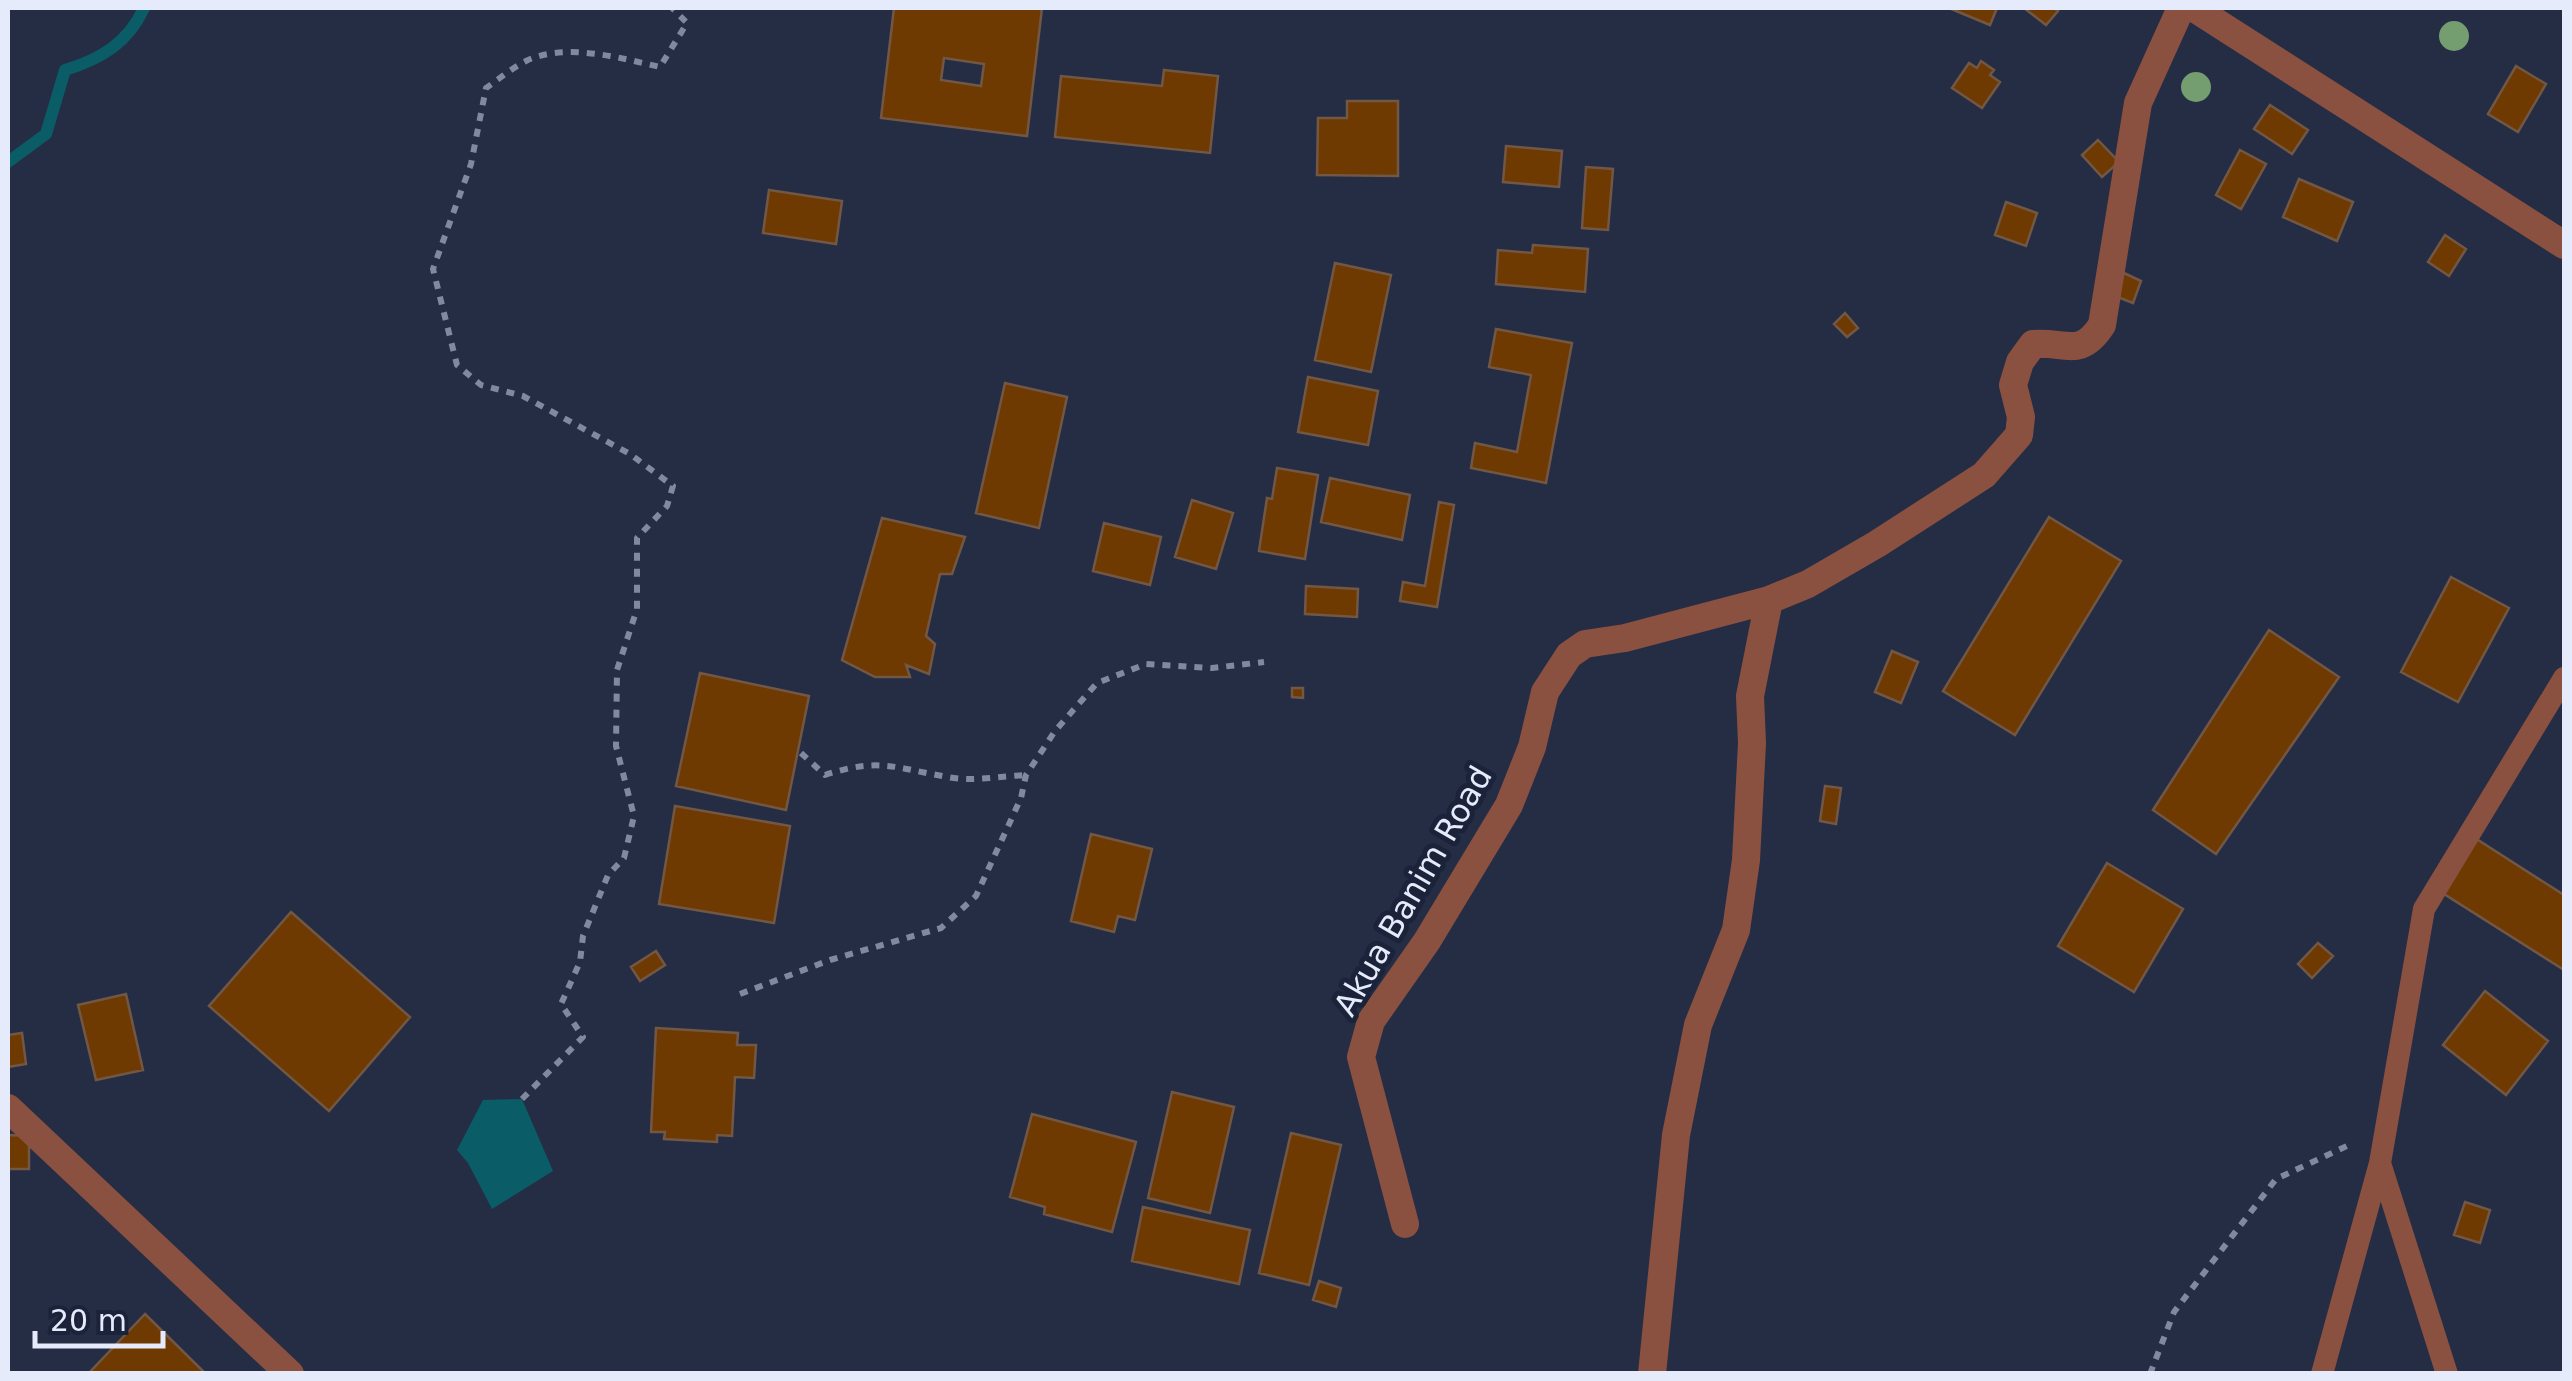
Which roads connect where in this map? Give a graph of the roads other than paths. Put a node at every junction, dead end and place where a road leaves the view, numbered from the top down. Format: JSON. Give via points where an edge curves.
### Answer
{"nodes":[{"id":1,"x":2180,"y":8,"type":"edge"},
{"id":2,"x":2194,"y":8,"type":"edge"},
{"id":3,"x":2564,"y":245,"type":"edge"},
{"id":4,"x":1770,"y":600,"type":"junction"},
{"id":5,"x":2564,"y":678,"type":"edge"},
{"id":6,"x":8,"y":1108,"type":"edge"},
{"id":7,"x":2380,"y":1163,"type":"junction"},
{"id":8,"x":1404,"y":1224,"type":"dead end"},
{"id":9,"x":290,"y":1374,"type":"edge"},
{"id":10,"x":1652,"y":1374,"type":"edge"},
{"id":11,"x":2322,"y":1374,"type":"edge"},
{"id":12,"x":2447,"y":1374,"type":"edge"}],
"edges":[{"from":1,"to":4,"type":"street","name":"Akua Banim Road","via":[[2138,103],[2102,325],[2094,337],[2072,347],[2033,344],[2012,385],[2019,435],[1984,475],[1877,544]]},
{"from":2,"to":3,"type":"street"},
{"from":4,"to":8,"type":"street","name":"Akua Banim Road","via":[[1585,644],[1545,692],[1509,806],[1371,1021],[1362,1057]]},
{"from":4,"to":10,"type":"street","via":[[1750,696],[1749,802],[1736,930],[1698,1025],[1676,1135]]},
{"from":5,"to":7,"type":"lane","via":[[2424,909]]},
{"from":6,"to":9,"type":"street"},
{"from":7,"to":11,"type":"lane"},
{"from":7,"to":12,"type":"lane"}]}
